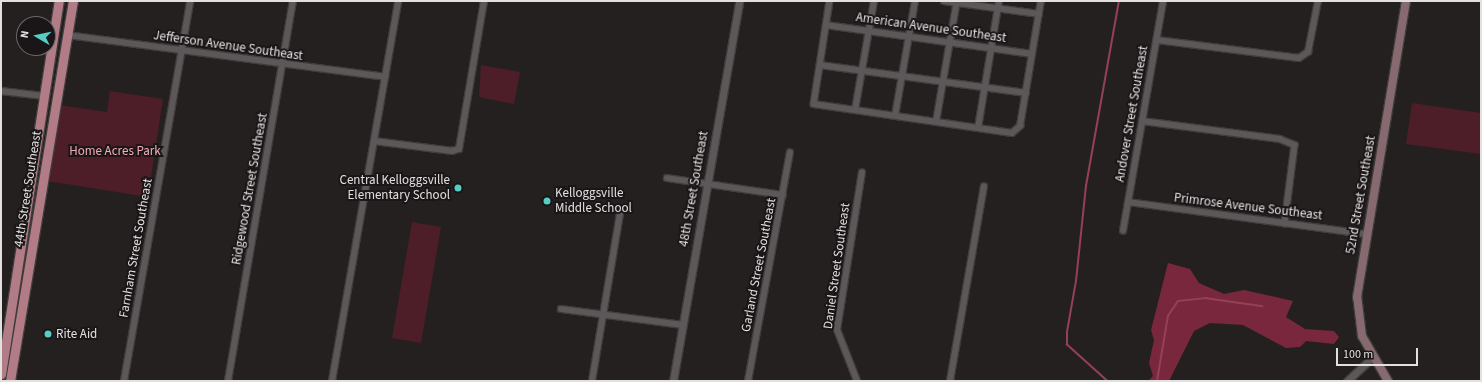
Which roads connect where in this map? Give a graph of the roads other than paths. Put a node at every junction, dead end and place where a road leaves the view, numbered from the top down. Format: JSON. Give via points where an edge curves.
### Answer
{"nodes":[{"id":1,"x":59,"y":1,"type":"edge"},
{"id":2,"x":73,"y":1,"type":"edge"},
{"id":3,"x":190,"y":1,"type":"edge"},
{"id":4,"x":293,"y":1,"type":"edge"},
{"id":5,"x":398,"y":1,"type":"edge"},
{"id":6,"x":484,"y":1,"type":"edge"},
{"id":7,"x":739,"y":1,"type":"edge"},
{"id":8,"x":830,"y":1,"type":"edge"},
{"id":9,"x":874,"y":1,"type":"edge"},
{"id":10,"x":915,"y":1,"type":"edge"},
{"id":11,"x":944,"y":1,"type":"edge"},
{"id":12,"x":999,"y":1,"type":"edge"},
{"id":13,"x":1041,"y":1,"type":"edge"},
{"id":14,"x":1163,"y":1,"type":"edge"},
{"id":15,"x":1318,"y":1,"type":"edge"},
{"id":16,"x":1406,"y":1,"type":"edge"},
{"id":17,"x":957,"y":2,"type":"edge"},
{"id":18,"x":998,"y":8,"type":"junction"},
{"id":19,"x":1039,"y":14,"type":"junction"},
{"id":20,"x":56,"y":20,"type":"joint"},
{"id":21,"x":826,"y":25,"type":"junction"},
{"id":22,"x":869,"y":31,"type":"junction"},
{"id":23,"x":67,"y":35,"type":"junction"},
{"id":24,"x":909,"y":36,"type":"junction"},
{"id":25,"x":1157,"y":40,"type":"junction"},
{"id":26,"x":950,"y":42,"type":"junction"},
{"id":27,"x":56,"y":48,"type":"edge"},
{"id":28,"x":991,"y":48,"type":"junction"},
{"id":29,"x":181,"y":51,"type":"junction"},
{"id":30,"x":1032,"y":54,"type":"junction"},
{"id":31,"x":50,"y":56,"type":"edge"},
{"id":32,"x":63,"y":60,"type":"junction"},
{"id":33,"x":282,"y":64,"type":"junction"},
{"id":34,"x":820,"y":65,"type":"junction"},
{"id":35,"x":862,"y":70,"type":"junction"},
{"id":36,"x":902,"y":76,"type":"junction"},
{"id":37,"x":385,"y":77,"type":"junction"},
{"id":38,"x":943,"y":81,"type":"junction"},
{"id":39,"x":984,"y":87,"type":"junction"},
{"id":40,"x":1,"y":91,"type":"edge"},
{"id":41,"x":1026,"y":93,"type":"junction"},
{"id":42,"x":44,"y":96,"type":"junction"},
{"id":43,"x":855,"y":110,"type":"junction"},
{"id":44,"x":895,"y":116,"type":"junction"},
{"id":45,"x":1142,"y":121,"type":"junction"},
{"id":46,"x":936,"y":122,"type":"junction"},
{"id":47,"x":978,"y":128,"type":"junction"},
{"id":48,"x":374,"y":141,"type":"junction"},
{"id":49,"x":790,"y":153,"type":"dead end"},
{"id":50,"x":862,"y":173,"type":"dead end"},
{"id":51,"x":667,"y":178,"type":"dead end"},
{"id":52,"x":707,"y":185,"type":"junction"},
{"id":53,"x":984,"y":187,"type":"dead end"},
{"id":54,"x":783,"y":195,"type":"junction"},
{"id":55,"x":1128,"y":202,"type":"junction"},
{"id":56,"x":620,"y":214,"type":"dead end"},
{"id":57,"x":1285,"y":223,"type":"junction"},
{"id":58,"x":1123,"y":231,"type":"dead end"},
{"id":59,"x":1366,"y":234,"type":"junction"},
{"id":60,"x":561,"y":309,"type":"dead end"},
{"id":61,"x":603,"y":314,"type":"junction"},
{"id":62,"x":682,"y":325,"type":"junction"},
{"id":63,"x":1372,"y":358,"type":"junction"},
{"id":64,"x":1,"y":374,"type":"edge"},
{"id":65,"x":10,"y":381,"type":"edge"},
{"id":66,"x":124,"y":381,"type":"edge"},
{"id":67,"x":228,"y":381,"type":"edge"},
{"id":68,"x":332,"y":381,"type":"edge"},
{"id":69,"x":592,"y":381,"type":"edge"},
{"id":70,"x":673,"y":381,"type":"edge"},
{"id":71,"x":748,"y":381,"type":"edge"},
{"id":72,"x":857,"y":381,"type":"edge"},
{"id":73,"x":950,"y":381,"type":"edge"},
{"id":74,"x":1347,"y":381,"type":"edge"},
{"id":75,"x":1388,"y":381,"type":"edge"}],
"edges":[{"from":1,"to":20,"type":"main road","name":"44th Street Southeast"},
{"from":2,"to":23,"type":"main road","name":"44th Street Southeast"},
{"from":3,"to":29,"type":"street","name":"Farnham Street Southeast"},
{"from":4,"to":33,"type":"street","name":"Ridgewood Street Southeast"},
{"from":5,"to":37,"type":"street"},
{"from":6,"to":48,"type":"street","via":[[458,150]]},
{"from":7,"to":52,"type":"street","name":"48th Street Southeast"},
{"from":8,"to":21,"type":"street"},
{"from":9,"to":22,"type":"street"},
{"from":10,"to":24,"type":"street"},
{"from":11,"to":17,"type":"street"},
{"from":12,"to":18,"type":"street"},
{"from":13,"to":19,"type":"street"},
{"from":14,"to":25,"type":"street","name":"Andover Street Southeast"},
{"from":15,"to":25,"type":"street","via":[[1308,52],[1299,58]]},
{"from":16,"to":59,"type":"main road","name":"52nd Street Southeast"},
{"from":17,"to":18,"type":"street"},
{"from":17,"to":26,"type":"street"},
{"from":18,"to":19,"type":"street"},
{"from":18,"to":28,"type":"street"},
{"from":19,"to":30,"type":"street"},
{"from":20,"to":23,"type":"main road"},
{"from":21,"to":22,"type":"street","name":"American Avenue Southeast"},
{"from":21,"to":34,"type":"street"},
{"from":22,"to":24,"type":"street","name":"American Avenue Southeast"},
{"from":22,"to":35,"type":"street"},
{"from":23,"to":29,"type":"street","name":"Jefferson Avenue Southeast"},
{"from":23,"to":32,"type":"main road","name":"44th Street Southeast"},
{"from":24,"to":26,"type":"street","name":"American Avenue Southeast"},
{"from":24,"to":36,"type":"street"},
{"from":25,"to":45,"type":"street","name":"Andover Street Southeast"},
{"from":26,"to":28,"type":"street","name":"American Avenue Southeast"},
{"from":26,"to":38,"type":"street"},
{"from":27,"to":32,"type":"main road"},
{"from":28,"to":30,"type":"street","name":"American Avenue Southeast"},
{"from":28,"to":39,"type":"street"},
{"from":29,"to":33,"type":"street","name":"Jefferson Avenue Southeast"},
{"from":29,"to":66,"type":"street","name":"Farnham Street Southeast"},
{"from":30,"to":41,"type":"street"},
{"from":31,"to":42,"type":"main road","name":"44th Street Southeast"},
{"from":32,"to":65,"type":"main road","name":"44th Street Southeast"},
{"from":33,"to":37,"type":"street","name":"Jefferson Avenue Southeast"},
{"from":33,"to":67,"type":"street","name":"Ridgewood Street Southeast"},
{"from":34,"to":35,"type":"street"},
{"from":34,"to":43,"type":"street","via":[[814,104]]},
{"from":35,"to":36,"type":"street"},
{"from":35,"to":43,"type":"street"},
{"from":36,"to":38,"type":"street"},
{"from":36,"to":44,"type":"street"},
{"from":37,"to":48,"type":"street"},
{"from":38,"to":39,"type":"street"},
{"from":38,"to":46,"type":"street"},
{"from":39,"to":41,"type":"street"},
{"from":39,"to":47,"type":"street"},
{"from":40,"to":42,"type":"street"},
{"from":41,"to":47,"type":"street","via":[[1020,126],[1012,133]]},
{"from":42,"to":64,"type":"main road","name":"44th Street Southeast"},
{"from":43,"to":44,"type":"street"},
{"from":44,"to":46,"type":"street"},
{"from":45,"to":55,"type":"street","name":"Andover Street Southeast"},
{"from":45,"to":57,"type":"street","via":[[1280,139],[1295,145]]},
{"from":46,"to":47,"type":"street"},
{"from":48,"to":68,"type":"street"},
{"from":49,"to":54,"type":"street","name":"Garland Street Southeast"},
{"from":50,"to":72,"type":"street","name":"Daniel Street Southeast","via":[[837,330]]},
{"from":51,"to":52,"type":"street"},
{"from":52,"to":54,"type":"street"},
{"from":52,"to":62,"type":"street","name":"48th Street Southeast"},
{"from":53,"to":73,"type":"street"},
{"from":54,"to":71,"type":"street","name":"Garland Street Southeast"},
{"from":55,"to":57,"type":"street","name":"Primrose Avenue Southeast"},
{"from":55,"to":58,"type":"street","name":"Andover Street Southeast"},
{"from":56,"to":61,"type":"street"},
{"from":57,"to":59,"type":"street","name":"Primrose Avenue Southeast"},
{"from":59,"to":63,"type":"main road","name":"52nd Street Southeast","via":[[1357,310],[1362,336]]},
{"from":60,"to":61,"type":"street"},
{"from":61,"to":62,"type":"street"},
{"from":61,"to":69,"type":"street"},
{"from":62,"to":70,"type":"street","name":"48th Street Southeast"},
{"from":63,"to":74,"type":"street"},
{"from":63,"to":75,"type":"main road","name":"52nd Street Southeast"}]}
